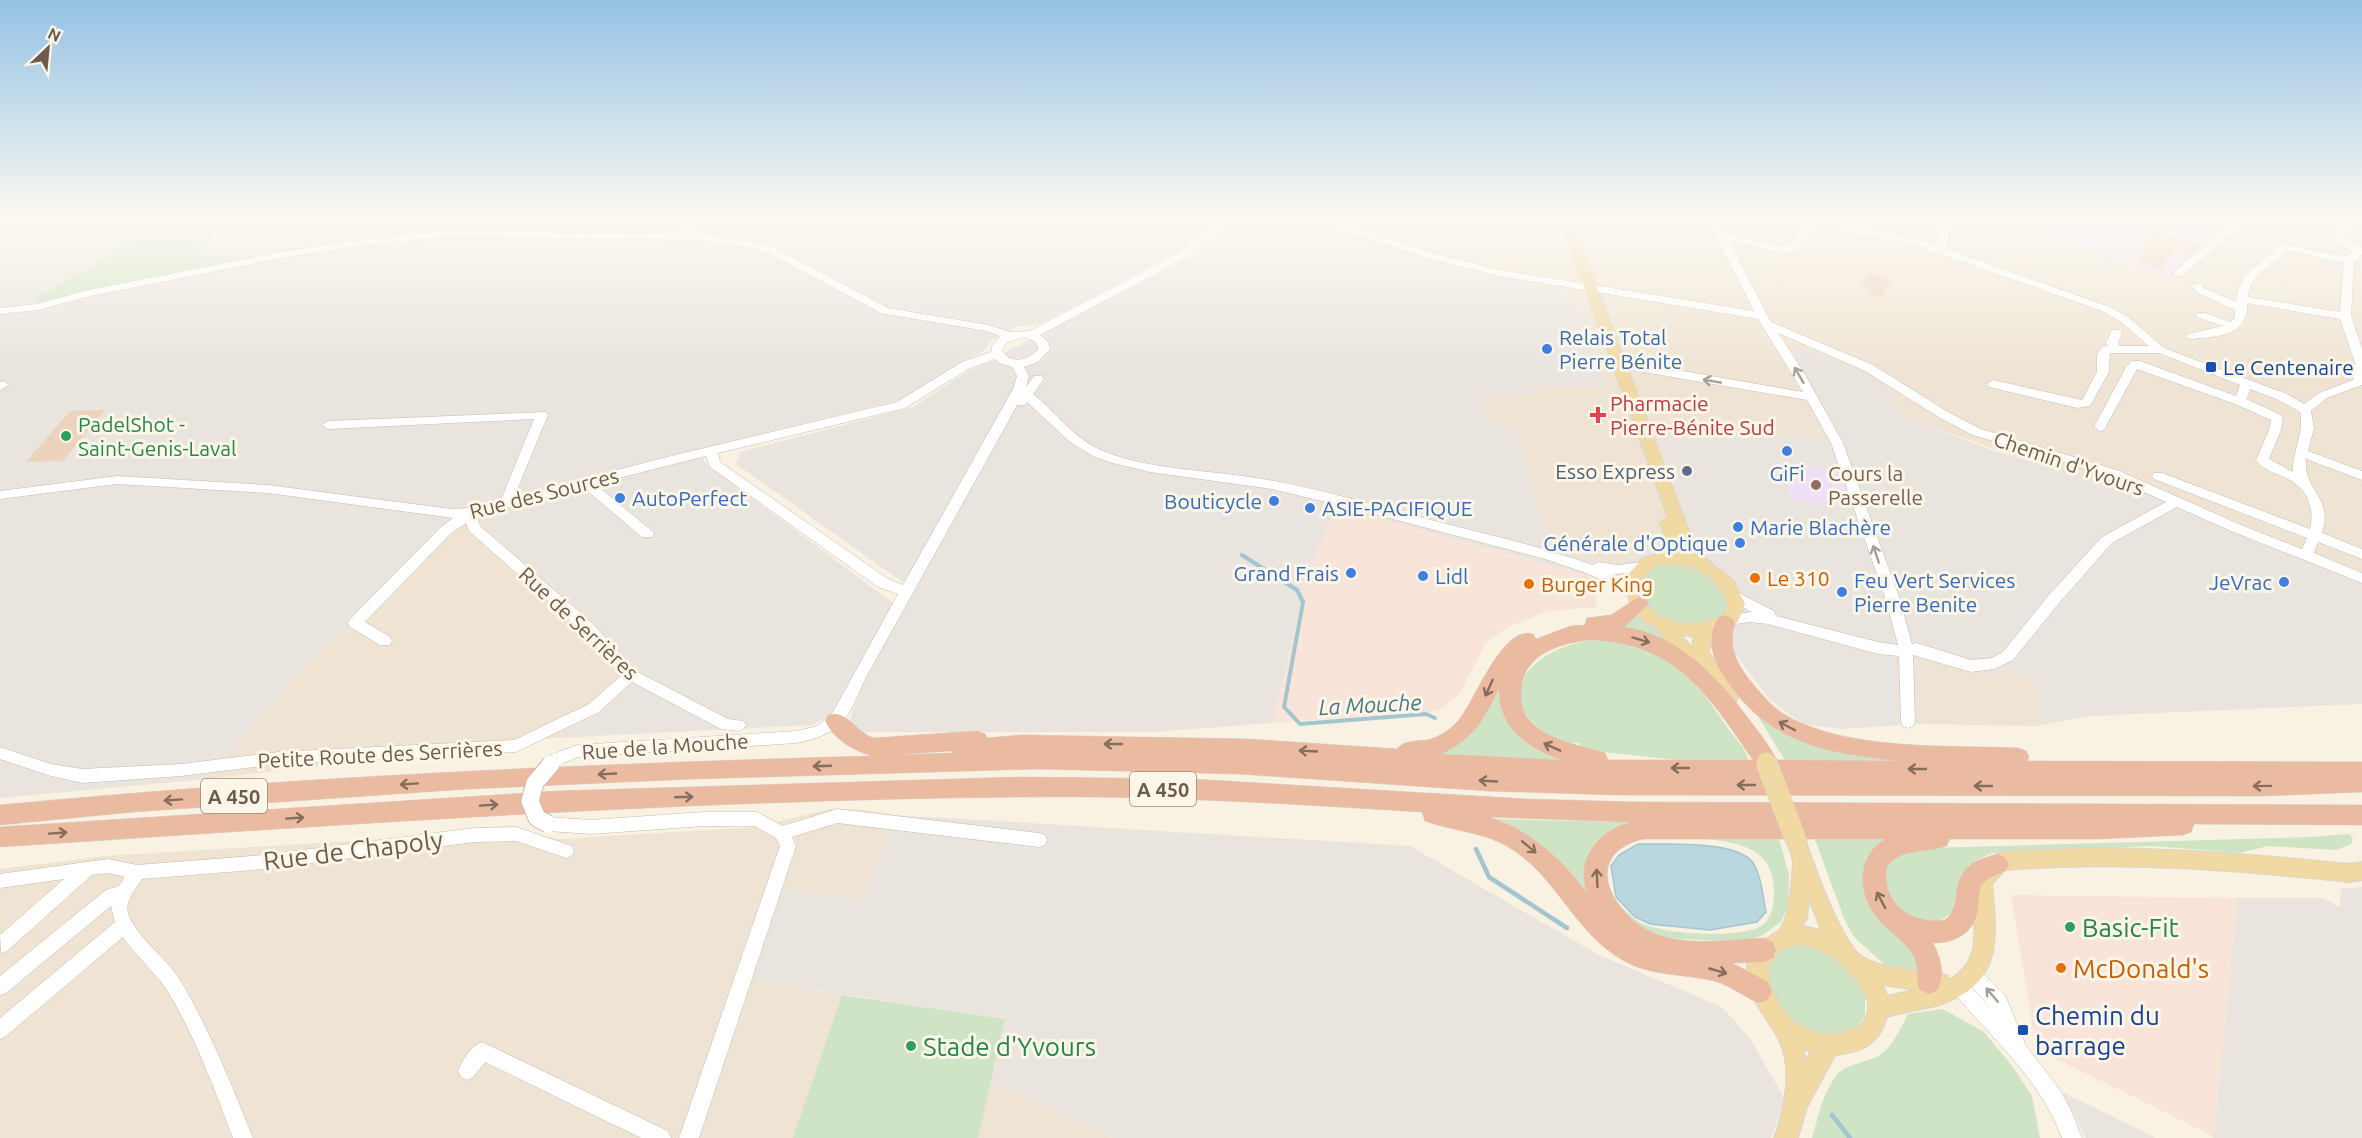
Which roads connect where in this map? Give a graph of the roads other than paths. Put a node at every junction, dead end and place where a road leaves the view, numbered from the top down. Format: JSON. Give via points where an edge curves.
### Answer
{"nodes":[{"id":1,"x":200,"y":271,"type":"edge"},
{"id":2,"x":811,"y":271,"type":"edge"},
{"id":3,"x":1152,"y":271,"type":"edge"},
{"id":4,"x":1504,"y":271,"type":"edge"},
{"id":5,"x":1578,"y":271,"type":"edge"},
{"id":6,"x":1581,"y":271,"type":"edge"},
{"id":7,"x":1739,"y":271,"type":"edge"},
{"id":8,"x":2000,"y":271,"type":"edge"},
{"id":9,"x":2181,"y":271,"type":"edge"},
{"id":10,"x":2251,"y":271,"type":"edge"},
{"id":11,"x":2348,"y":271,"type":"edge"},
{"id":12,"x":2178,"y":274,"type":"dead end"},
{"id":13,"x":2197,"y":286,"type":"dead end"},
{"id":14,"x":1586,"y":288,"type":"junction"},
{"id":15,"x":2242,"y":304,"type":"junction"},
{"id":16,"x":0,"y":311,"type":"edge"},
{"id":17,"x":1067,"y":315,"type":"junction"},
{"id":18,"x":2201,"y":315,"type":"dead end"},
{"id":19,"x":2345,"y":316,"type":"junction"},
{"id":20,"x":1764,"y":320,"type":"junction"},
{"id":21,"x":2233,"y":326,"type":"junction"},
{"id":22,"x":2116,"y":333,"type":"dead end"},
{"id":23,"x":1031,"y":335,"type":"junction"},
{"id":24,"x":2191,"y":336,"type":"dead end"},
{"id":25,"x":1005,"y":338,"type":"junction"},
{"id":26,"x":1043,"y":342,"type":"junction"},
{"id":27,"x":1780,"y":343,"type":"junction"},
{"id":28,"x":2359,"y":345,"type":"edge"},
{"id":29,"x":1817,"y":346,"type":"junction"},
{"id":30,"x":2114,"y":347,"type":"junction"},
{"id":31,"x":2160,"y":350,"type":"junction"},
{"id":32,"x":997,"y":354,"type":"junction"},
{"id":33,"x":1037,"y":359,"type":"junction"},
{"id":34,"x":1016,"y":363,"type":"junction"},
{"id":35,"x":1620,"y":364,"type":"junction"},
{"id":36,"x":1038,"y":380,"type":"junction"},
{"id":37,"x":2247,"y":383,"type":"junction"},
{"id":38,"x":2360,"y":383,"type":"edge"},
{"id":39,"x":1993,"y":384,"type":"dead end"},
{"id":40,"x":1023,"y":393,"type":"junction"},
{"id":41,"x":1811,"y":397,"type":"junction"},
{"id":42,"x":2239,"y":401,"type":"junction"},
{"id":43,"x":2305,"y":410,"type":"junction"},
{"id":44,"x":1050,"y":418,"type":"junction"},
{"id":45,"x":328,"y":425,"type":"dead end"},
{"id":46,"x":2100,"y":427,"type":"dead end"},
{"id":47,"x":711,"y":451,"type":"junction"},
{"id":48,"x":2302,"y":453,"type":"junction"},
{"id":49,"x":2158,"y":476,"type":"dead end"},
{"id":50,"x":2362,"y":476,"type":"edge"},
{"id":51,"x":587,"y":482,"type":"junction"},
{"id":52,"x":2303,"y":482,"type":"junction"},
{"id":53,"x":0,"y":495,"type":"edge"},
{"id":54,"x":2176,"y":501,"type":"junction"},
{"id":55,"x":507,"y":503,"type":"junction"},
{"id":56,"x":470,"y":513,"type":"junction"},
{"id":57,"x":647,"y":534,"type":"dead end"},
{"id":58,"x":2313,"y":535,"type":"junction"},
{"id":59,"x":2362,"y":554,"type":"edge"},
{"id":60,"x":2306,"y":556,"type":"junction"},
{"id":61,"x":1669,"y":558,"type":"junction"},
{"id":62,"x":1581,"y":564,"type":"junction"},
{"id":63,"x":1702,"y":565,"type":"junction"},
{"id":64,"x":1642,"y":567,"type":"junction"},
{"id":65,"x":2362,"y":578,"type":"edge"},
{"id":66,"x":906,"y":591,"type":"junction"},
{"id":67,"x":1733,"y":595,"type":"junction"},
{"id":68,"x":1636,"y":597,"type":"junction"},
{"id":69,"x":1727,"y":622,"type":"junction"},
{"id":70,"x":1664,"y":624,"type":"junction"},
{"id":71,"x":1797,"y":625,"type":"junction"},
{"id":72,"x":1704,"y":631,"type":"junction"},
{"id":73,"x":385,"y":641,"type":"dead end"},
{"id":74,"x":1906,"y":650,"type":"junction"},
{"id":75,"x":631,"y":675,"type":"junction"},
{"id":76,"x":1740,"y":715,"type":"junction"},
{"id":77,"x":836,"y":722,"type":"junction"},
{"id":78,"x":1908,"y":722,"type":"dead end"},
{"id":79,"x":738,"y":725,"type":"dead end"},
{"id":80,"x":1022,"y":744,"type":"junction"},
{"id":81,"x":0,"y":753,"type":"edge"},
{"id":82,"x":1366,"y":754,"type":"junction"},
{"id":83,"x":1766,"y":760,"type":"junction"},
{"id":84,"x":881,"y":764,"type":"junction"},
{"id":85,"x":1629,"y":768,"type":"junction"},
{"id":86,"x":2227,"y":770,"type":"junction"},
{"id":87,"x":2362,"y":771,"type":"edge"},
{"id":88,"x":2362,"y":783,"type":"edge"},
{"id":89,"x":1354,"y":798,"type":"junction"},
{"id":90,"x":0,"y":815,"type":"edge"},
{"id":91,"x":2362,"y":815,"type":"edge"},
{"id":92,"x":2327,"y":816,"type":"junction"},
{"id":93,"x":2098,"y":829,"type":"junction"},
{"id":94,"x":782,"y":833,"type":"junction"},
{"id":95,"x":0,"y":837,"type":"edge"},
{"id":96,"x":1039,"y":840,"type":"dead end"},
{"id":97,"x":566,"y":851,"type":"dead end"},
{"id":98,"x":1803,"y":863,"type":"junction"},
{"id":99,"x":1996,"y":864,"type":"junction"},
{"id":100,"x":88,"y":869,"type":"junction"},
{"id":101,"x":2362,"y":871,"type":"edge"},
{"id":102,"x":137,"y":872,"type":"junction"},
{"id":103,"x":0,"y":880,"type":"edge"},
{"id":104,"x":124,"y":892,"type":"junction"},
{"id":105,"x":124,"y":924,"type":"junction"},
{"id":106,"x":1904,"y":926,"type":"junction"},
{"id":107,"x":1787,"y":936,"type":"junction"},
{"id":108,"x":1,"y":945,"type":"edge"},
{"id":109,"x":1764,"y":950,"type":"junction"},
{"id":110,"x":1842,"y":950,"type":"junction"},
{"id":111,"x":1860,"y":966,"type":"junction"},
{"id":112,"x":1965,"y":980,"type":"junction"},
{"id":113,"x":0,"y":987,"type":"edge"},
{"id":114,"x":1926,"y":989,"type":"junction"},
{"id":115,"x":1759,"y":991,"type":"junction"},
{"id":116,"x":1878,"y":1010,"type":"junction"},
{"id":117,"x":1783,"y":1025,"type":"junction"},
{"id":118,"x":0,"y":1029,"type":"edge"},
{"id":119,"x":1829,"y":1045,"type":"junction"},
{"id":120,"x":467,"y":1071,"type":"dead end"},
{"id":121,"x":1795,"y":1107,"type":"junction"},
{"id":122,"x":243,"y":1138,"type":"edge"},
{"id":123,"x":661,"y":1138,"type":"edge"},
{"id":124,"x":688,"y":1138,"type":"edge"},
{"id":125,"x":1786,"y":1138,"type":"edge"},
{"id":126,"x":2072,"y":1138,"type":"edge"}],
"edges":[{"from":1,"to":16,"type":"street","via":[[38,307]]},
{"from":2,"to":25,"type":"street","via":[[885,311],[968,326]]},
{"from":3,"to":17,"type":"street"},
{"from":4,"to":14,"type":"street","name":"Chemin d'Yvours"},
{"from":5,"to":14,"type":"main road"},
{"from":6,"to":14,"type":"main road"},
{"from":7,"to":20,"type":"street"},
{"from":8,"to":31,"type":"street","via":[[2106,309],[2135,327]]},
{"from":9,"to":12,"type":"street"},
{"from":10,"to":15,"type":"street","via":[[2243,286]]},
{"from":11,"to":19,"type":"street"},
{"from":13,"to":15,"type":"street"},
{"from":14,"to":20,"type":"street","name":"Chemin d'Yvours"},
{"from":14,"to":35,"type":"main road"},
{"from":14,"to":61,"type":"main road","via":[[1672,533]]},
{"from":15,"to":19,"type":"street"},
{"from":15,"to":21,"type":"street","via":[[2240,318]]},
{"from":17,"to":23,"type":"street"},
{"from":17,"to":26,"type":"street"},
{"from":18,"to":21,"type":"street"},
{"from":19,"to":28,"type":"street"},
{"from":20,"to":27,"type":"street"},
{"from":20,"to":29,"type":"street","name":"Chemin d'Yvours"},
{"from":21,"to":24,"type":"street","via":[[2221,332]]},
{"from":22,"to":30,"type":"street"},
{"from":23,"to":25,"type":"street"},
{"from":23,"to":26,"type":"street"},
{"from":25,"to":32,"type":"street"},
{"from":26,"to":33,"type":"street","via":[[1043,352]]},
{"from":27,"to":29,"type":"street","name":"Chemin d'Yvours"},
{"from":41,"to":27,"type":"street","one_way":true},
{"from":28,"to":38,"type":"street"},
{"from":29,"to":54,"type":"street","name":"Chemin d'Yvours","via":[[1869,368],[1977,432],[2113,473]]},
{"from":30,"to":31,"type":"street"},
{"from":30,"to":39,"type":"street","via":[[2106,349],[2103,355],[2103,372],[2086,403]]},
{"from":31,"to":37,"type":"street"},
{"from":32,"to":34,"type":"street"},
{"from":32,"to":47,"type":"street","name":"Rue des Sources","via":[[966,365],[901,405]]},
{"from":33,"to":34,"type":"street"},
{"from":33,"to":36,"type":"street"},
{"from":34,"to":40,"type":"street","via":[[1023,376]]},
{"from":41,"to":35,"type":"street","one_way":true},
{"from":35,"to":63,"type":"main road","via":[[1684,539]]},
{"from":36,"to":40,"type":"street"},
{"from":36,"to":44,"type":"street"},
{"from":37,"to":42,"type":"street"},
{"from":37,"to":43,"type":"street"},
{"from":38,"to":43,"type":"street","via":[[2321,396]]},
{"from":40,"to":44,"type":"street"},
{"from":40,"to":66,"type":"street","via":[[995,434]]},
{"from":74,"to":41,"type":"street","one_way":true,"via":[[1892,597],[1837,443]]},
{"from":42,"to":46,"type":"street","via":[[2136,364]]},
{"from":42,"to":52,"type":"street","via":[[2277,418],[2262,459]]},
{"from":43,"to":48,"type":"street","via":[[2310,426]]},
{"from":44,"to":62,"type":"street","via":[[1081,445],[1127,463],[1302,491]]},
{"from":45,"to":55,"type":"street","via":[[542,415]]},
{"from":47,"to":51,"type":"street","name":"Rue des Sources"},
{"from":47,"to":66,"type":"street","via":[[714,464],[883,583]]},
{"from":48,"to":50,"type":"street"},
{"from":48,"to":52,"type":"street","via":[[2299,469]]},
{"from":49,"to":58,"type":"street"},
{"from":51,"to":55,"type":"street","name":"Rue des Sources"},
{"from":51,"to":57,"type":"street"},
{"from":52,"to":58,"type":"street","via":[[2318,508]]},
{"from":53,"to":56,"type":"street","name":"Rue des Sources","via":[[117,480],[268,489],[451,514]]},
{"from":54,"to":60,"type":"street","name":"Chemin d'Yvours"},
{"from":54,"to":74,"type":"street","via":[[2107,540],[2008,656],[1988,665],[1971,666],[1917,649]]},
{"from":55,"to":56,"type":"street","name":"Rue des Sources"},
{"from":56,"to":73,"type":"street","via":[[446,530],[355,622]]},
{"from":56,"to":75,"type":"street","name":"Rue de Serrières","via":[[474,528],[587,627]]},
{"from":58,"to":59,"type":"street"},
{"from":58,"to":60,"type":"street"},
{"from":60,"to":65,"type":"street","name":"Chemin d'Yvours"},
{"from":61,"to":63,"type":"main road"},
{"from":61,"to":64,"type":"main road"},
{"from":62,"to":64,"type":"street","via":[[1618,570]]},
{"from":62,"to":68,"type":"street"},
{"from":63,"to":67,"type":"main road","via":[[1718,575]]},
{"from":64,"to":68,"type":"main road","via":[[1634,577]]},
{"from":66,"to":77,"type":"street"},
{"from":67,"to":69,"type":"main road","via":[[1734,611]]},
{"from":67,"to":71,"type":"street","via":[[1762,612]]},
{"from":68,"to":70,"type":"main road","via":[[1649,615]]},
{"from":68,"to":82,"type":"highway","one_way":true,"via":[[1616,622],[1552,628],[1525,640],[1498,668],[1472,721],[1443,745],[1426,751]]},
{"from":69,"to":71,"type":"street","via":[[1759,617]]},
{"from":69,"to":72,"type":"main road"},
{"from":86,"to":69,"type":"highway","one_way":true,"via":[[1953,754],[1825,741],[1778,722],[1752,697],[1722,654],[1720,636]]},
{"from":70,"to":72,"type":"main road"},
{"from":70,"to":76,"type":"main road"},
{"from":71,"to":74,"type":"street","via":[[1878,648]]},
{"from":72,"to":76,"type":"main road","via":[[1700,653]]},
{"from":74,"to":78,"type":"street"},
{"from":75,"to":79,"type":"street","name":"Rue de Serrières","via":[[726,725]]},
{"from":75,"to":81,"type":"street","name":"Petite Route des Serrières","via":[[594,708],[516,746],[279,758],[181,770],[82,776]]},
{"from":76,"to":83,"type":"main road"},
{"from":77,"to":80,"type":"highway","via":[[854,740],[874,747],[989,740]]},
{"from":77,"to":94,"type":"street","name":"Rue de la Mouche","bridge":true,"via":[[826,730],[797,737],[577,751],[556,760],[536,778],[530,798],[538,820],[548,824],[591,826],[740,818],[757,819]]},
{"from":82,"to":80,"type":"highway","one_way":true},
{"from":80,"to":84,"type":"highway","via":[[902,754]]},
{"from":82,"to":85,"type":"highway","via":[[1448,764]]},
{"from":85,"to":83,"type":"highway","one_way":true,"via":[[1554,749],[1523,728],[1509,696],[1519,662],[1552,640],[1575,633],[1598,632],[1645,641],[1665,649],[1700,677]]},
{"from":83,"to":98,"type":"main road","bridge":true},
{"from":88,"to":84,"type":"highway","number":"A 450","one_way":true,"via":[[1617,785],[1488,782],[1239,765],[1038,760]]},
{"from":84,"to":90,"type":"highway","number":"A 450","one_way":true,"via":[[468,780],[133,802]]},
{"from":86,"to":85,"type":"highway","one_way":true},
{"from":86,"to":87,"type":"highway"},
{"from":89,"to":92,"type":"highway","number":"A 450","via":[[1635,812],[2192,812]]},
{"from":95,"to":89,"type":"highway","number":"A 450","one_way":true,"via":[[557,801],[861,790],[1192,789]]},
{"from":89,"to":115,"type":"highway","one_way":true,"via":[[1382,808],[1449,816],[1500,829],[1543,859],[1604,931],[1630,952],[1662,963],[1716,969]]},
{"from":91,"to":92,"type":"highway","number":"A 450"},
{"from":92,"to":93,"type":"highway","via":[[2319,823]]},
{"from":106,"to":93,"type":"highway","one_way":true,"via":[[1884,907],[1873,883],[1876,862],[1893,846],[1948,838]]},
{"from":109,"to":93,"type":"highway","one_way":true,"via":[[1678,951],[1635,936],[1607,912],[1599,897],[1596,866],[1601,854],[1617,837],[1643,829]]},
{"from":94,"to":96,"type":"street","via":[[837,816]]},
{"from":94,"to":124,"type":"street","via":[[788,846],[785,860]]},
{"from":97,"to":102,"type":"street","name":"Rue de Chapoly","via":[[516,834],[475,835],[264,862]]},
{"from":98,"to":107,"type":"main road","via":[[1797,917]]},
{"from":98,"to":110,"type":"main road"},
{"from":99,"to":101,"type":"main road","via":[[2019,859],[2154,856]]},
{"from":99,"to":106,"type":"highway","via":[[1980,870],[1970,882],[1962,920],[1953,928],[1940,932]]},
{"from":99,"to":112,"type":"main road","via":[[1982,881],[1986,951]]},
{"from":100,"to":102,"type":"street","name":"Rue de Chapoly","via":[[108,866]]},
{"from":100,"to":103,"type":"street","name":"Rue de Chapoly"},
{"from":100,"to":108,"type":"street"},
{"from":102,"to":104,"type":"street"},
{"from":104,"to":105,"type":"street","via":[[119,909]]},
{"from":104,"to":113,"type":"street","via":[[112,895]]},
{"from":105,"to":118,"type":"street"},
{"from":105,"to":122,"type":"street","via":[[172,982],[215,1068]]},
{"from":106,"to":114,"type":"highway","via":[[1928,959]]},
{"from":107,"to":109,"type":"main road","via":[[1773,941]]},
{"from":107,"to":110,"type":"main road","via":[[1814,937]]},
{"from":109,"to":115,"type":"main road","via":[[1757,963]]},
{"from":110,"to":111,"type":"main road"},
{"from":111,"to":114,"type":"main road"},
{"from":111,"to":116,"type":"main road","via":[[1869,979]]},
{"from":112,"to":114,"type":"main road","via":[[1941,994]]},
{"from":112,"to":126,"type":"street","via":[[2057,1100]]},
{"from":114,"to":116,"type":"main road"},
{"from":115,"to":117,"type":"main road"},
{"from":116,"to":119,"type":"main road","via":[[1870,1032],[1861,1040]]},
{"from":117,"to":119,"type":"main road","via":[[1813,1042]]},
{"from":117,"to":121,"type":"main road","via":[[1798,1058]]},
{"from":119,"to":121,"type":"main road"},
{"from":120,"to":123,"type":"street","via":[[482,1051]]},
{"from":121,"to":125,"type":"main road"}]}
